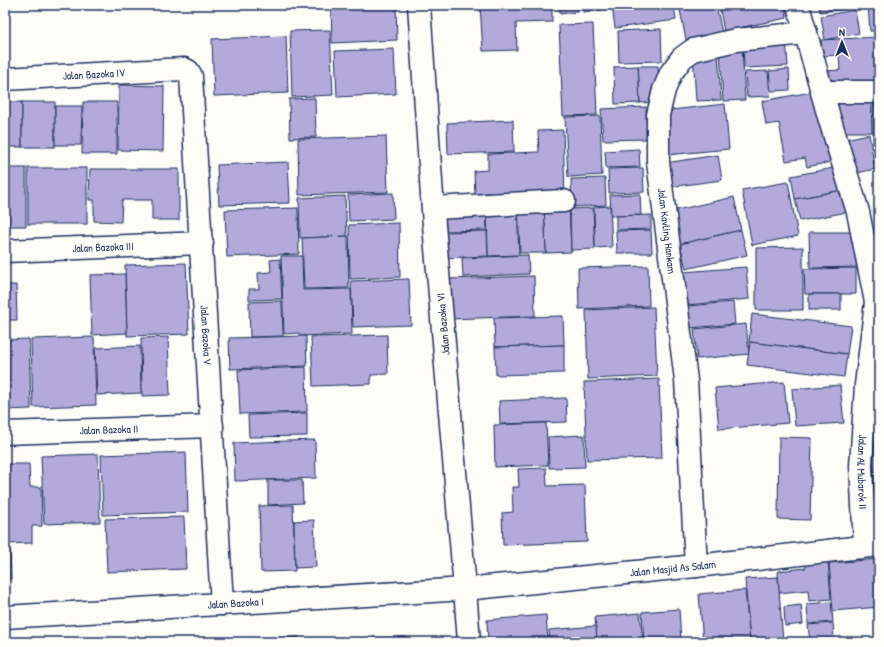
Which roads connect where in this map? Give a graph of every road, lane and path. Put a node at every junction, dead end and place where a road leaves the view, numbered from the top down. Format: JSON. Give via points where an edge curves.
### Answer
{"nodes":[{"id":1,"x":419,"y":5,"type":"edge"},
{"id":2,"x":798,"y":5,"type":"edge"},
{"id":3,"x":806,"y":33,"type":"junction"},
{"id":4,"x":184,"y":69,"type":"joint"},
{"id":5,"x":5,"y":79,"type":"edge"},
{"id":6,"x":822,"y":92,"type":"junction"},
{"id":7,"x":879,"y":92,"type":"edge"},
{"id":8,"x":564,"y":201,"type":"dead end"},
{"id":9,"x":434,"y":208,"type":"junction"},
{"id":10,"x":202,"y":243,"type":"junction"},
{"id":11,"x":5,"y":251,"type":"edge"},
{"id":12,"x":877,"y":302,"type":"edge"},
{"id":13,"x":212,"y":426,"type":"junction"},
{"id":14,"x":5,"y":433,"type":"edge"},
{"id":15,"x":872,"y":545,"type":"edge"},
{"id":16,"x":696,"y":566,"type":"junction"},
{"id":17,"x":465,"y":589,"type":"junction"},
{"id":18,"x":222,"y":604,"type":"junction"},
{"id":19,"x":5,"y":617,"type":"edge"},
{"id":20,"x":469,"y":642,"type":"edge"}],
"edges":[{"from":1,"to":9,"type":"street","name":"Jalan Bazoka VI"},
{"from":2,"to":3,"type":"street"},
{"from":3,"to":6,"type":"street","name":"Jalan Al Mubarok II"},
{"from":3,"to":16,"type":"street","name":"Jalan Kavling Hankam","via":[[736,40],[694,50],[682,58],[671,73],[658,115],[658,162],[686,380]]},
{"from":4,"to":5,"type":"street","name":"Jalan Bazoka IV"},
{"from":4,"to":10,"type":"street","name":"Jalan Bazoka V","via":[[190,76]]},
{"from":6,"to":7,"type":"street"},
{"from":6,"to":12,"type":"street","name":"Jalan Al Mubarok II","via":[[858,212]]},
{"from":8,"to":9,"type":"street"},
{"from":9,"to":17,"type":"street","name":"Jalan Bazoka VI"},
{"from":10,"to":11,"type":"street","name":"Jalan Bazoka III"},
{"from":10,"to":13,"type":"street","name":"Jalan Bazoka V"},
{"from":12,"to":15,"type":"street","name":"Jalan Al Mubarok II","via":[[866,385],[861,466]]},
{"from":13,"to":14,"type":"street","name":"Jalan Bazoka II"},
{"from":13,"to":18,"type":"street","name":"Jalan Bazoka V"},
{"from":15,"to":16,"type":"street","name":"Jalan Masjid As Salam"},
{"from":16,"to":17,"type":"street","name":"Jalan Masjid As Salam"},
{"from":17,"to":18,"type":"street","name":"Jalan Bazoka I"},
{"from":17,"to":20,"type":"street","name":"Jalan Bazoka VI"},
{"from":18,"to":19,"type":"street","name":"Jalan Bazoka I"}]}
